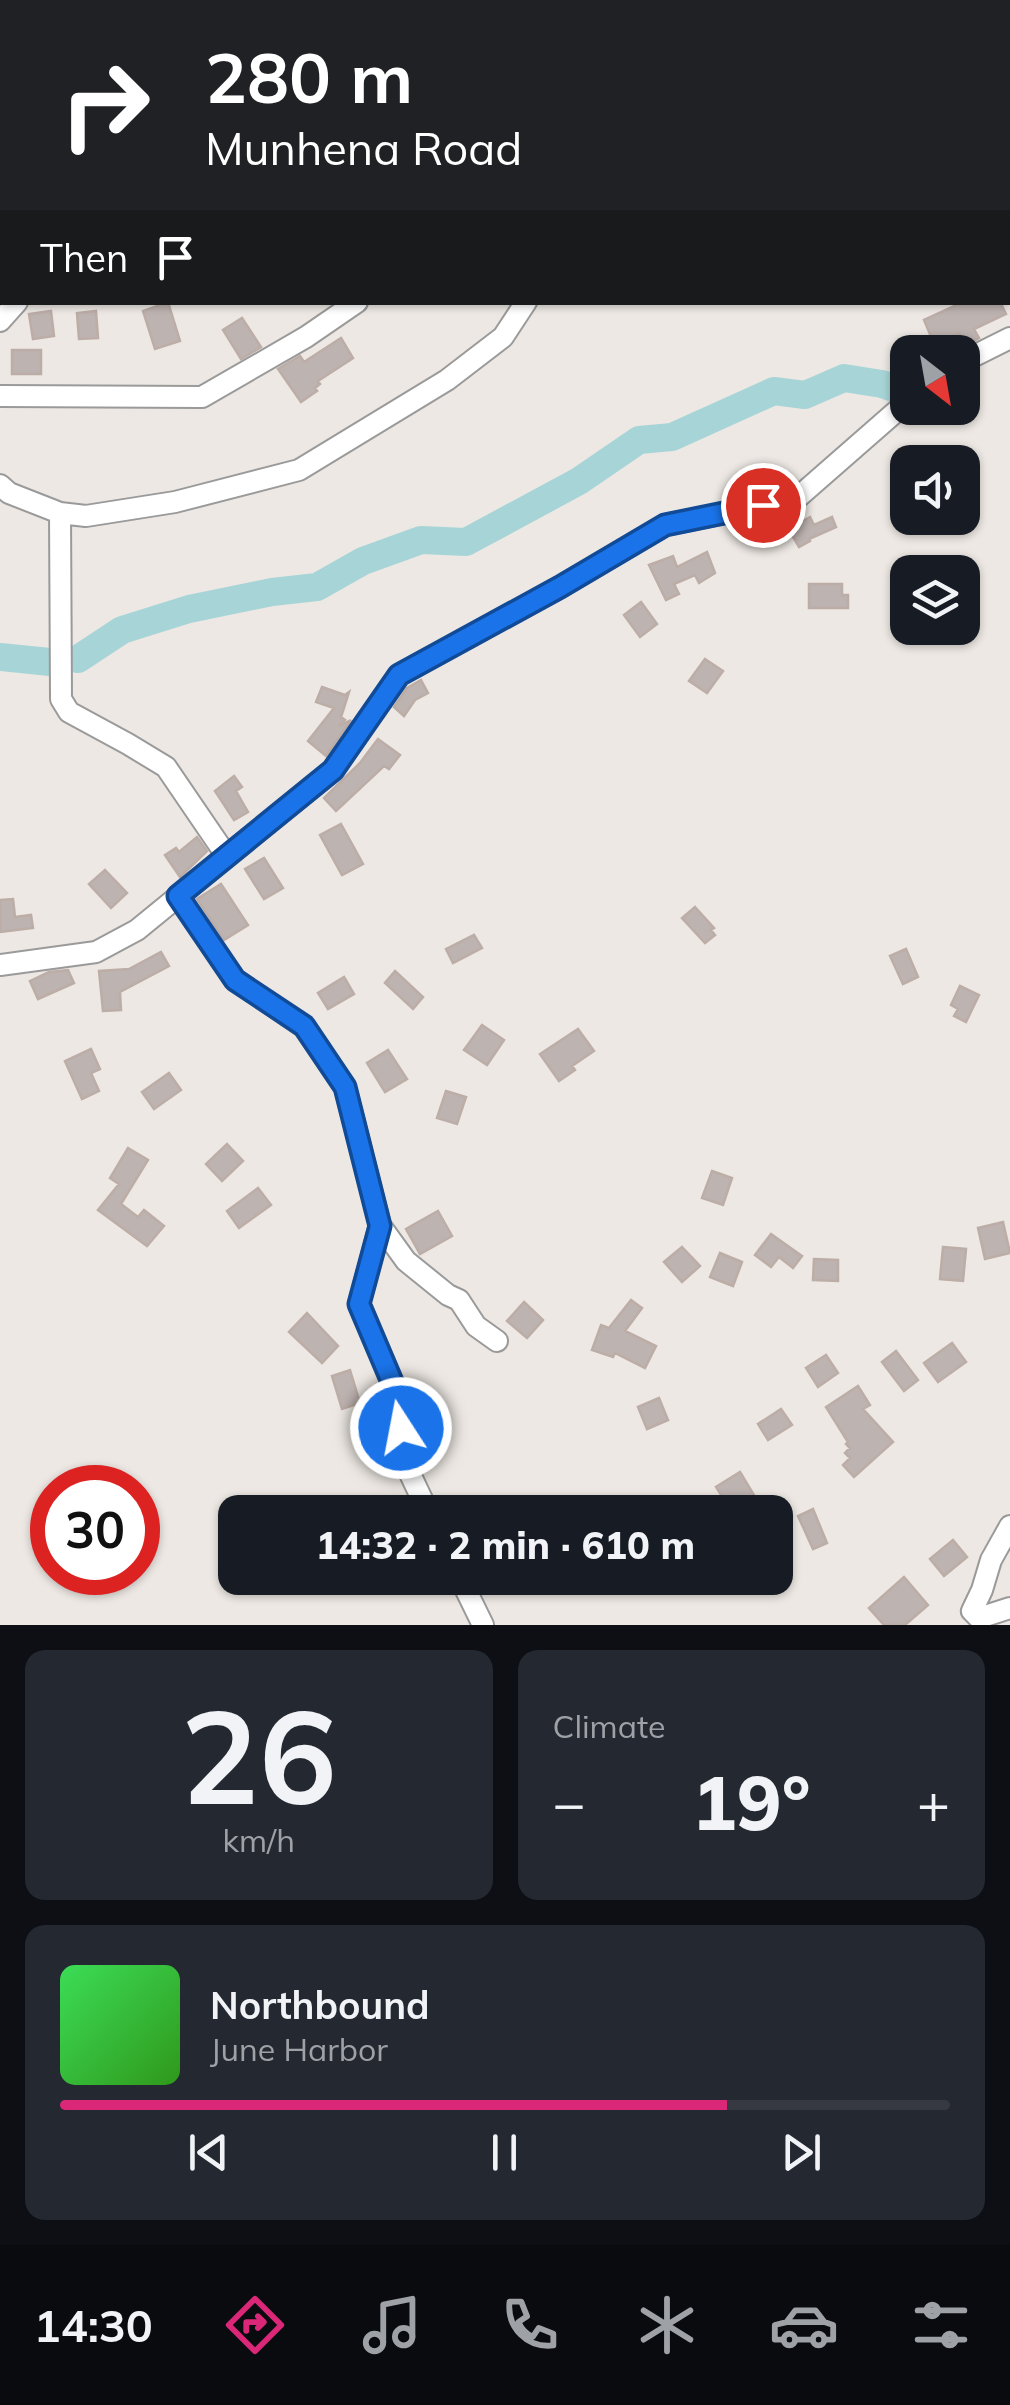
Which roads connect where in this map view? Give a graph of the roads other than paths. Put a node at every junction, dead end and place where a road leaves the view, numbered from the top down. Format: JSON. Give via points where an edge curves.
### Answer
{"nodes":[{"id":1,"x":353,"y":305,"type":"edge"},
{"id":2,"x":524,"y":305,"type":"edge"},
{"id":3,"x":1010,"y":338,"type":"edge"},
{"id":4,"x":980,"y":353,"type":"edge"},
{"id":5,"x":0,"y":396,"type":"edge"},
{"id":6,"x":890,"y":417,"type":"edge"},
{"id":7,"x":0,"y":485,"type":"edge"},
{"id":8,"x":60,"y":513,"type":"junction"},
{"id":9,"x":226,"y":855,"type":"junction"},
{"id":10,"x":178,"y":896,"type":"junction"},
{"id":11,"x":0,"y":965,"type":"edge"},
{"id":12,"x":380,"y":1226,"type":"junction"},
{"id":13,"x":497,"y":1341,"type":"dead end"},
{"id":14,"x":420,"y":1495,"type":"edge"},
{"id":15,"x":1010,"y":1526,"type":"edge"},
{"id":16,"x":468,"y":1595,"type":"edge"},
{"id":17,"x":1010,"y":1608,"type":"edge"},
{"id":18,"x":483,"y":1625,"type":"edge"}],
"edges":[{"from":1,"to":5,"type":"street","via":[[202,397]]},
{"from":2,"to":8,"type":"street","via":[[503,337],[447,380],[299,470],[175,502],[86,516]]},
{"from":3,"to":4,"type":"street"},
{"from":6,"to":9,"type":"street","via":[[796,499],[665,525],[399,675],[333,770]]},
{"from":7,"to":8,"type":"street"},
{"from":8,"to":9,"type":"street","via":[[61,699],[69,712],[166,767]]},
{"from":9,"to":10,"type":"street"},
{"from":10,"to":11,"type":"street","via":[[96,952]]},
{"from":10,"to":12,"type":"street","via":[[235,980],[304,1026],[345,1087]]},
{"from":12,"to":13,"type":"street","via":[[406,1262],[459,1300],[476,1326]]},
{"from":12,"to":14,"type":"street","via":[[359,1304],[398,1396],[404,1461]]},
{"from":15,"to":17,"type":"street","via":[[972,1611],[980,1618]]},
{"from":16,"to":18,"type":"street"}]}
